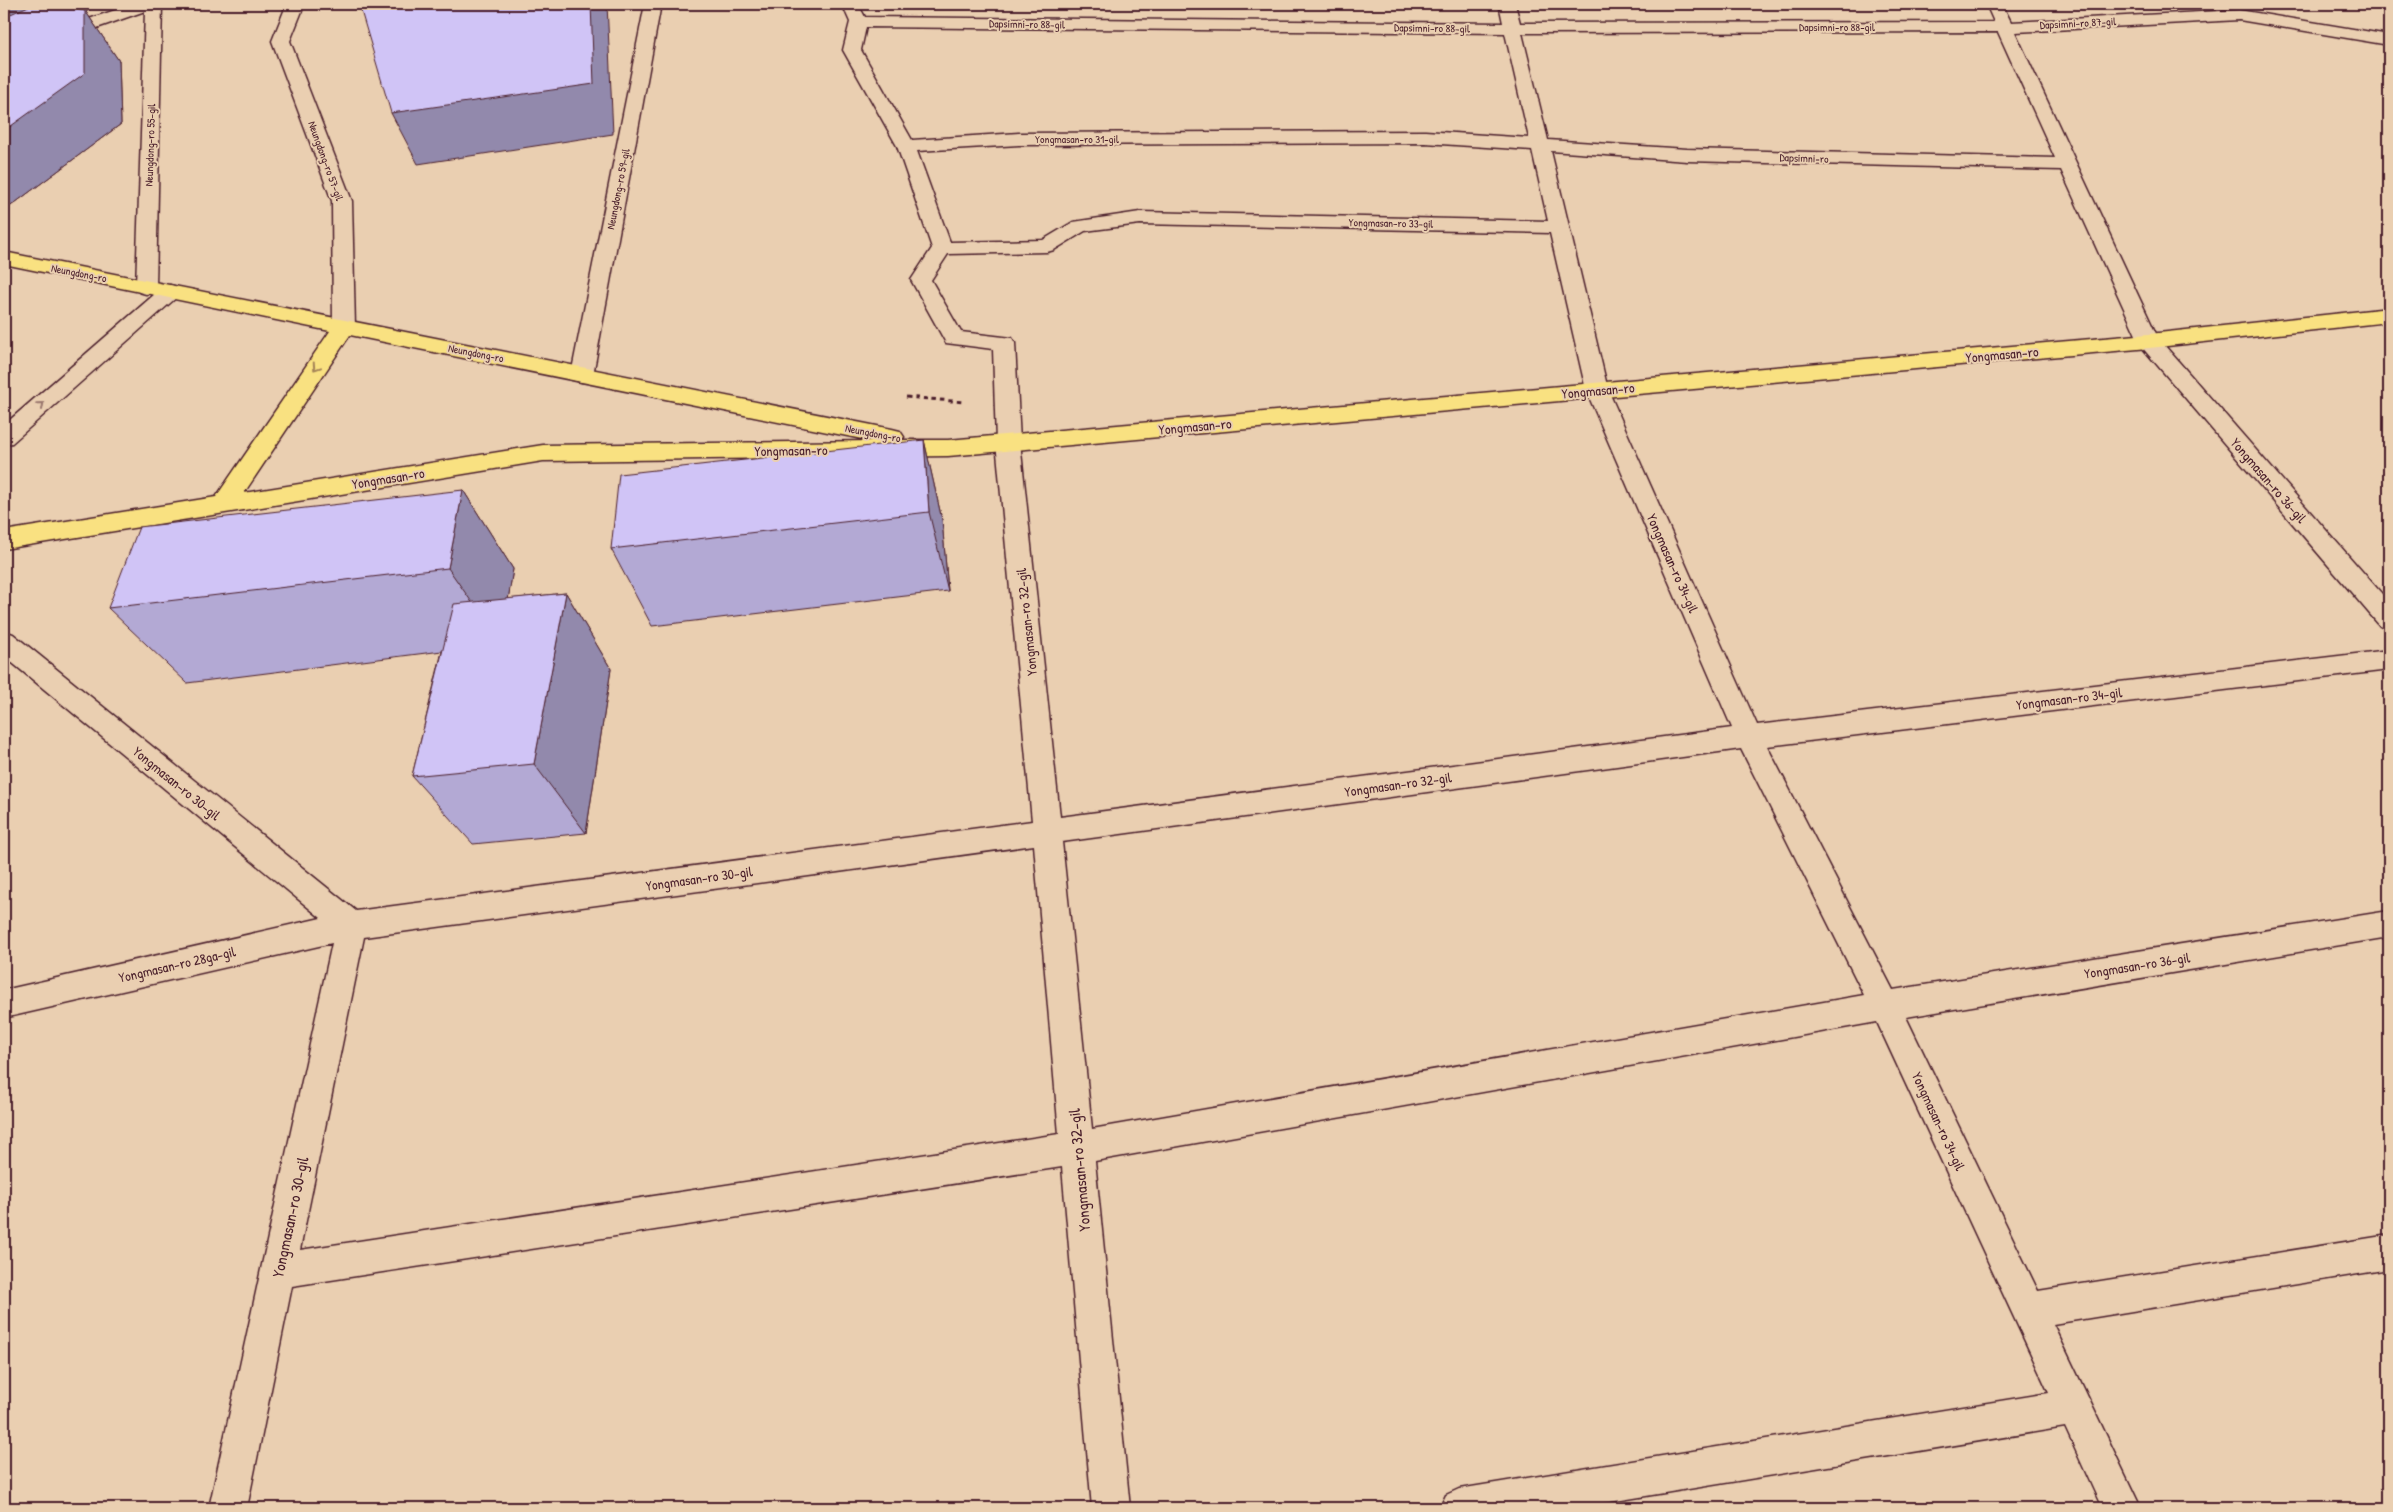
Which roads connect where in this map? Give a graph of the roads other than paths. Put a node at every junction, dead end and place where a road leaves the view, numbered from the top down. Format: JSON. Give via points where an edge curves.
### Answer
{"nodes":[{"id":1,"x":149,"y":4,"type":"edge"},
{"id":2,"x":154,"y":4,"type":"edge"},
{"id":3,"x":292,"y":4,"type":"edge"},
{"id":4,"x":653,"y":4,"type":"edge"},
{"id":5,"x":850,"y":4,"type":"edge"},
{"id":6,"x":1507,"y":4,"type":"edge"},
{"id":7,"x":1994,"y":4,"type":"edge"},
{"id":8,"x":859,"y":22,"type":"junction"},
{"id":9,"x":2005,"y":27,"type":"junction"},
{"id":10,"x":1512,"y":28,"type":"junction"},
{"id":11,"x":2389,"y":40,"type":"edge"},
{"id":12,"x":4,"y":72,"type":"edge"},
{"id":13,"x":1540,"y":144,"type":"junction"},
{"id":14,"x":906,"y":146,"type":"junction"},
{"id":15,"x":2068,"y":164,"type":"junction"},
{"id":16,"x":1559,"y":227,"type":"junction"},
{"id":17,"x":942,"y":248,"type":"junction"},
{"id":18,"x":4,"y":258,"type":"edge"},
{"id":19,"x":146,"y":287,"type":"junction"},
{"id":20,"x":170,"y":292,"type":"junction"},
{"id":21,"x":2389,"y":316,"type":"edge"},
{"id":22,"x":344,"y":327,"type":"junction"},
{"id":23,"x":2149,"y":341,"type":"junction"},
{"id":24,"x":582,"y":375,"type":"junction"},
{"id":25,"x":1597,"y":390,"type":"junction"},
{"id":26,"x":4,"y":437,"type":"edge"},
{"id":27,"x":1008,"y":442,"type":"junction"},
{"id":28,"x":948,"y":448,"type":"junction"},
{"id":29,"x":224,"y":504,"type":"junction"},
{"id":30,"x":4,"y":540,"type":"edge"},
{"id":31,"x":2389,"y":619,"type":"edge"},
{"id":32,"x":4,"y":642,"type":"edge"},
{"id":33,"x":2389,"y":660,"type":"edge"},
{"id":34,"x":1749,"y":737,"type":"junction"},
{"id":35,"x":1048,"y":831,"type":"junction"},
{"id":36,"x":2389,"y":924,"type":"edge"},
{"id":37,"x":351,"y":925,"type":"junction"},
{"id":38,"x":4,"y":1004,"type":"edge"},
{"id":39,"x":1885,"y":1006,"type":"junction"},
{"id":40,"x":1077,"y":1148,"type":"junction"},
{"id":41,"x":2389,"y":1252,"type":"edge"},
{"id":42,"x":278,"y":1271,"type":"junction"},
{"id":43,"x":2028,"y":1310,"type":"junction"},
{"id":44,"x":2074,"y":1406,"type":"junction"},
{"id":45,"x":228,"y":1508,"type":"edge"},
{"id":46,"x":1111,"y":1508,"type":"edge"},
{"id":47,"x":1459,"y":1508,"type":"edge"},
{"id":48,"x":2122,"y":1508,"type":"edge"}],
"edges":[{"from":1,"to":12,"type":"street","via":[[54,37]]},
{"from":2,"to":19,"type":"street","name":"Neungdong-ro 55-gil"},
{"from":3,"to":22,"type":"street","name":"Neungdong-ro 57-gil","via":[[294,10],[281,41],[342,201]]},
{"from":4,"to":24,"type":"street","name":"Neungdong-ro 59-gil"},
{"from":5,"to":8,"type":"street"},
{"from":6,"to":10,"type":"street"},
{"from":7,"to":9,"type":"street"},
{"from":8,"to":10,"type":"street","name":"Dapsimni-ro 88-gil"},
{"from":8,"to":14,"type":"street","via":[[852,50]]},
{"from":9,"to":10,"type":"street","name":"Dapsimni-ro 88-gil"},
{"from":9,"to":11,"type":"street","name":"Dapsimni-ro 87-gil","via":[[2239,15]]},
{"from":9,"to":15,"type":"street"},
{"from":10,"to":13,"type":"street"},
{"from":13,"to":14,"type":"street","name":"Yongmasan-ro 31-gil","via":[[1425,137],[1019,139]]},
{"from":13,"to":15,"type":"street","name":"Dapsimni-ro","via":[[1687,155]]},
{"from":13,"to":16,"type":"street"},
{"from":14,"to":17,"type":"street"},
{"from":15,"to":23,"type":"street"},
{"from":16,"to":17,"type":"street","name":"Yongmasan-ro 33-gil","via":[[1140,218],[1080,226],[1047,246]]},
{"from":16,"to":25,"type":"street"},
{"from":17,"to":27,"type":"street","via":[[921,280],[954,338],[1004,343]]},
{"from":18,"to":19,"type":"main road","name":"Neungdong-ro"},
{"from":19,"to":20,"type":"main road","name":"Neungdong-ro"},
{"from":20,"to":22,"type":"main road","name":"Neungdong-ro"},
{"from":26,"to":20,"type":"street","one_way":true},
{"from":21,"to":23,"type":"main road","name":"Yongmasan-ro"},
{"from":22,"to":24,"type":"main road","name":"Neungdong-ro"},
{"from":22,"to":29,"type":"main road","one_way":true},
{"from":23,"to":25,"type":"main road","name":"Yongmasan-ro"},
{"from":23,"to":31,"type":"street","name":"Yongmasan-ro 36-gil"},
{"from":24,"to":28,"type":"main road","name":"Neungdong-ro"},
{"from":25,"to":27,"type":"main road","name":"Yongmasan-ro"},
{"from":25,"to":34,"type":"street","name":"Yongmasan-ro 34-gil"},
{"from":27,"to":28,"type":"main road","name":"Yongmasan-ro"},
{"from":27,"to":35,"type":"street","name":"Yongmasan-ro 32-gil"},
{"from":28,"to":29,"type":"main road","name":"Yongmasan-ro","via":[[543,453]]},
{"from":29,"to":30,"type":"main road","name":"Yongmasan-ro"},
{"from":32,"to":37,"type":"street","name":"Yongmasan-ro 30-gil"},
{"from":33,"to":34,"type":"street","name":"Yongmasan-ro 34-gil"},
{"from":34,"to":35,"type":"street","name":"Yongmasan-ro 32-gil"},
{"from":34,"to":39,"type":"street","name":"Yongmasan-ro 34-gil"},
{"from":35,"to":37,"type":"street","name":"Yongmasan-ro 30-gil"},
{"from":35,"to":40,"type":"street","name":"Yongmasan-ro 32-gil"},
{"from":36,"to":39,"type":"street","name":"Yongmasan-ro 36-gil"},
{"from":37,"to":38,"type":"street","name":"Yongmasan-ro 28ga-gil"},
{"from":37,"to":42,"type":"street","name":"Yongmasan-ro 30-gil"},
{"from":39,"to":40,"type":"street","name":"Yongmasan-ro 36-gil"},
{"from":39,"to":43,"type":"street","name":"Yongmasan-ro 34-gil"},
{"from":40,"to":42,"type":"street","name":"Yongmasan-ro 36-gil"},
{"from":40,"to":46,"type":"street","name":"Yongmasan-ro 32-gil"},
{"from":41,"to":43,"type":"street"},
{"from":42,"to":45,"type":"street","name":"Yongmasan-ro 30-gil"},
{"from":43,"to":44,"type":"street","name":"Yongmasan-ro 34-gil"},
{"from":44,"to":47,"type":"street"},
{"from":44,"to":48,"type":"street","name":"Yongmasan-ro 34-gil"}]}
